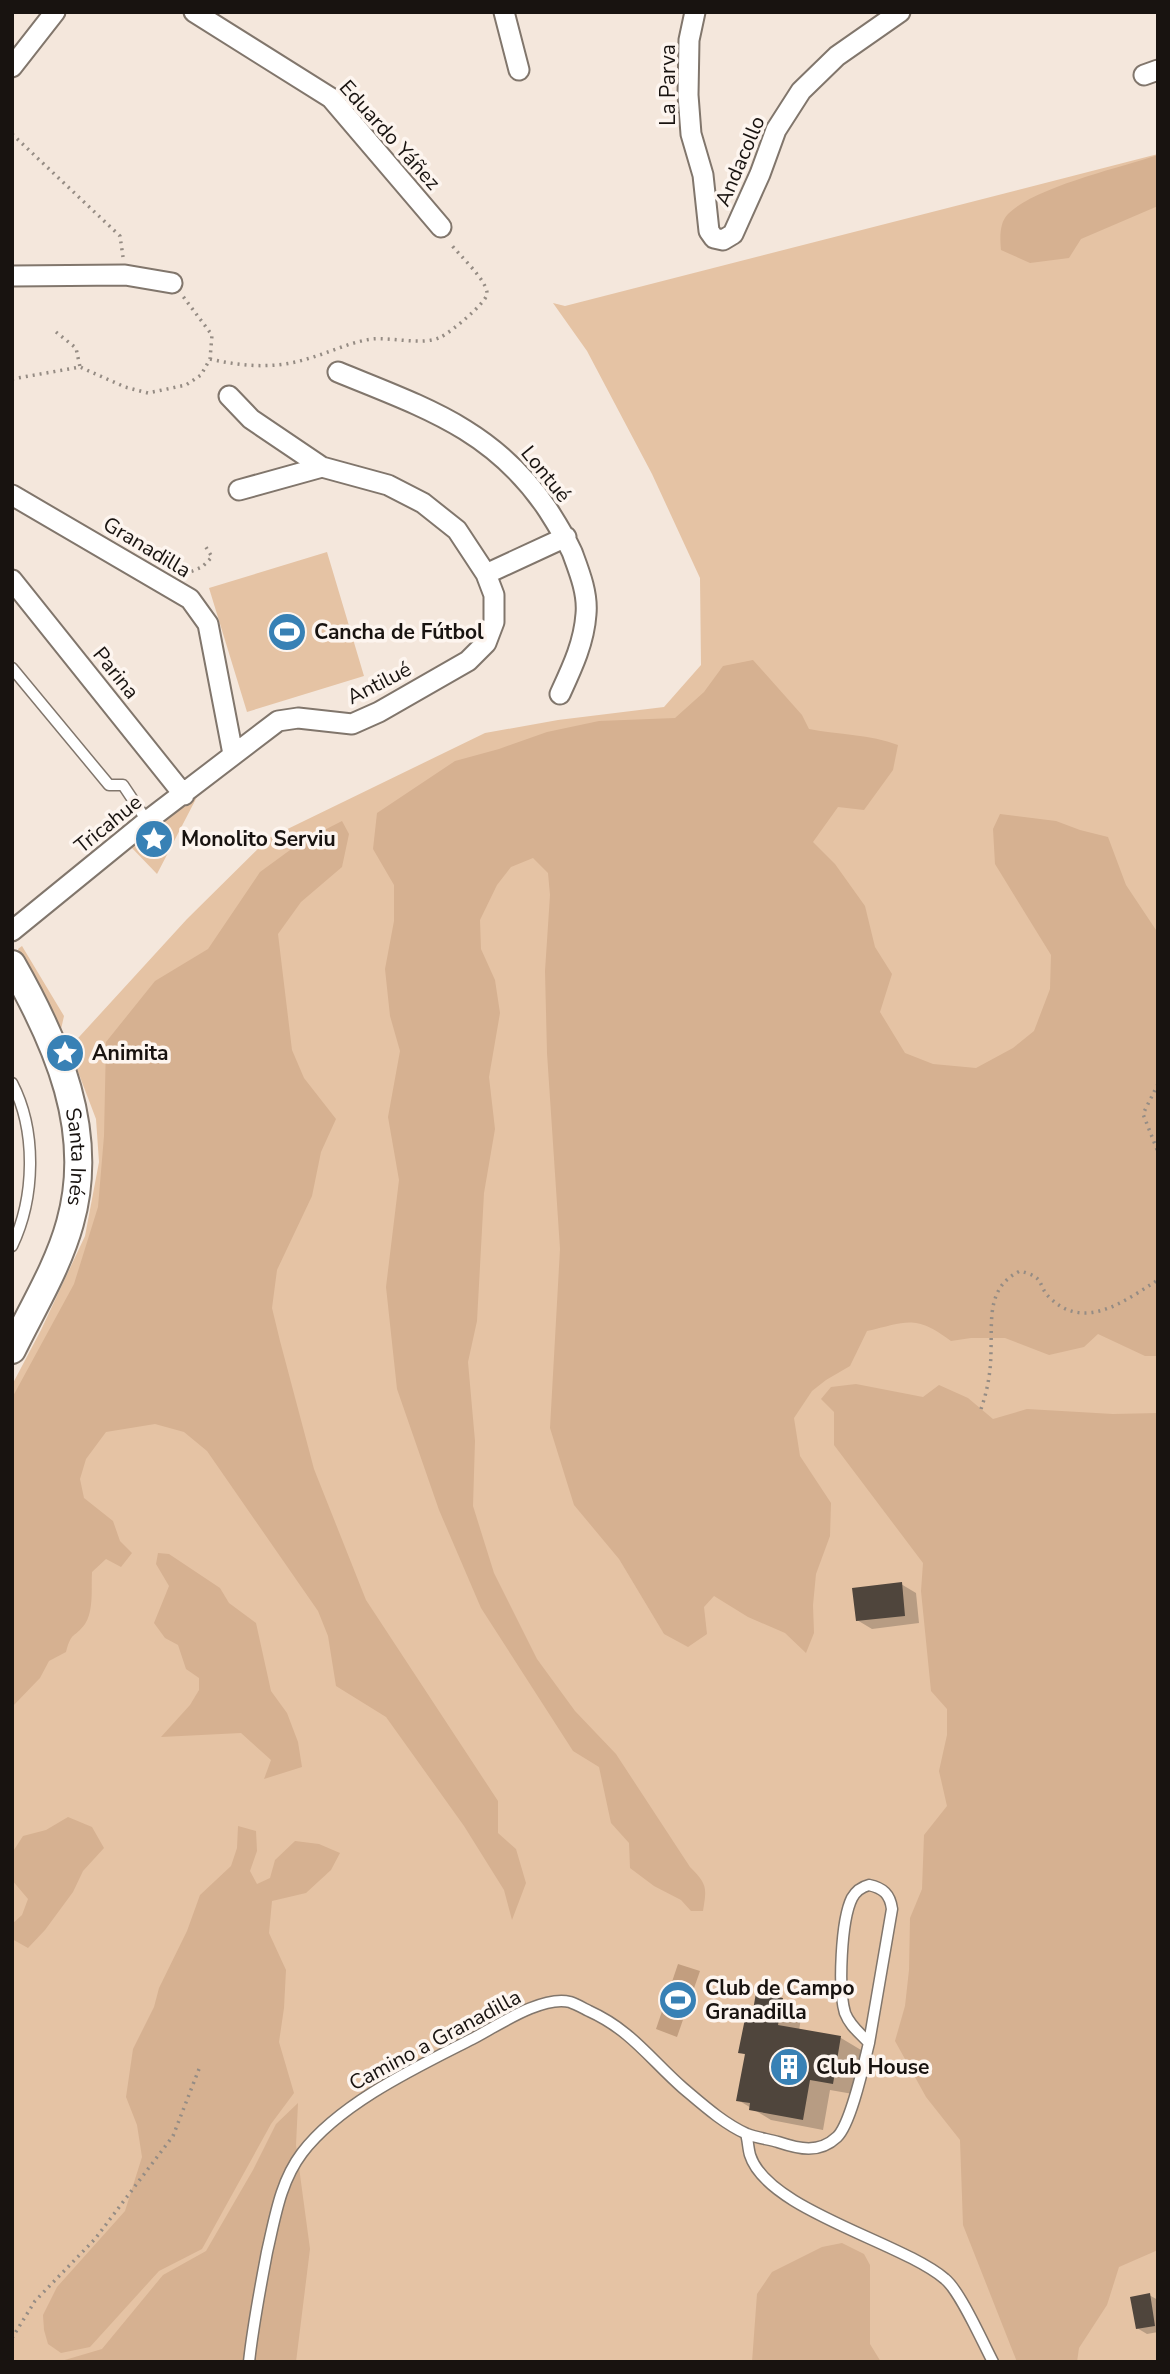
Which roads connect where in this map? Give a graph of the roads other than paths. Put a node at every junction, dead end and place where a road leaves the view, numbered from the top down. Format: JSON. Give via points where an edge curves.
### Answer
{"nodes":[{"id":1,"x":55,"y":12,"type":"edge"},
{"id":2,"x":194,"y":12,"type":"edge"},
{"id":3,"x":504,"y":12,"type":"edge"},
{"id":4,"x":695,"y":12,"type":"edge"},
{"id":5,"x":900,"y":12,"type":"edge"},
{"id":6,"x":12,"y":67,"type":"edge"},
{"id":7,"x":519,"y":70,"type":"dead end"},
{"id":8,"x":441,"y":227,"type":"road end"},
{"id":9,"x":714,"y":238,"type":"joint"},
{"id":10,"x":12,"y":276,"type":"edge"},
{"id":11,"x":172,"y":283,"type":"road end"},
{"id":12,"x":338,"y":372,"type":"dead end"},
{"id":13,"x":229,"y":396,"type":"dead end"},
{"id":14,"x":322,"y":467,"type":"junction"},
{"id":15,"x":239,"y":490,"type":"dead end"},
{"id":16,"x":12,"y":495,"type":"edge"},
{"id":17,"x":566,"y":537,"type":"junction"},
{"id":18,"x":486,"y":574,"type":"junction"},
{"id":19,"x":12,"y":580,"type":"edge"},
{"id":20,"x":12,"y":668,"type":"edge"},
{"id":21,"x":560,"y":694,"type":"dead end"},
{"id":22,"x":233,"y":754,"type":"junction"},
{"id":23,"x":184,"y":795,"type":"junction"},
{"id":24,"x":147,"y":821,"type":"junction"},
{"id":25,"x":12,"y":931,"type":"edge"},
{"id":26,"x":12,"y":964,"type":"edge"},
{"id":27,"x":12,"y":1083,"type":"edge"},
{"id":28,"x":12,"y":1246,"type":"edge"},
{"id":29,"x":12,"y":1350,"type":"edge"},
{"id":30,"x":869,"y":2043,"type":"junction"},
{"id":31,"x":747,"y":2134,"type":"junction"},
{"id":32,"x":249,"y":2362,"type":"edge"},
{"id":33,"x":993,"y":2362,"type":"edge"}],
"edges":[{"from":1,"to":6,"type":"street"},
{"from":2,"to":8,"type":"street","name":"Eduardo Yáñez","via":[[331,97]]},
{"from":3,"to":7,"type":"street"},
{"from":4,"to":9,"type":"street","name":"La Parva","via":[[689,40],[691,134]]},
{"from":5,"to":9,"type":"street","name":"Andacollo","via":[[837,56],[801,91],[776,130],[733,234],[723,240]]},
{"from":10,"to":11,"type":"street","via":[[125,275]]},
{"from":12,"to":17,"type":"street","name":"Lontué","via":[[475,435],[505,458]]},
{"from":13,"to":14,"type":"street","name":"Antilué","via":[[251,419]]},
{"from":14,"to":15,"type":"street"},
{"from":14,"to":18,"type":"street","name":"Antilué","via":[[388,485],[422,503],[457,530]]},
{"from":16,"to":22,"type":"street","name":"Granadilla","via":[[190,599],[208,624]]},
{"from":17,"to":18,"type":"street"},
{"from":17,"to":21,"type":"street","name":"Lontué","via":[[581,576],[587,612],[580,649]]},
{"from":18,"to":22,"type":"street","name":"Antilué","via":[[494,596],[494,622],[486,643],[468,661],[352,724],[298,718],[278,721]]},
{"from":19,"to":23,"type":"street","name":"Parina"},
{"from":20,"to":24,"type":"lane","via":[[109,785],[123,785]]},
{"from":22,"to":23,"type":"street","name":"Tricahue"},
{"from":23,"to":24,"type":"street","name":"Tricahue"},
{"from":24,"to":25,"type":"street","name":"Tricahue"},
{"from":26,"to":29,"type":"main road","name":"Santa Inés","via":[[66,1080],[77,1120],[80,1162],[66,1234]]},
{"from":27,"to":28,"type":"lane","via":[[31,1154],[21,1228]]},
{"from":30,"to":30,"type":"lane","via":[[892,1909],[887,1894],[869,1885],[856,1892],[846,1916],[841,1989],[849,2023]]},
{"from":30,"to":31,"type":"lane","name":"Camino a Granadilla","via":[[854,2101],[839,2136],[822,2147],[802,2150]]},
{"from":31,"to":32,"type":"lane","name":"Camino a Granadilla","via":[[681,2086],[634,2038],[605,2018],[569,2002],[527,2010],[345,2111],[302,2154],[278,2202]]},
{"from":31,"to":33,"type":"lane","via":[[750,2156],[761,2174],[779,2189],[862,2237],[922,2262],[948,2280]]}]}
